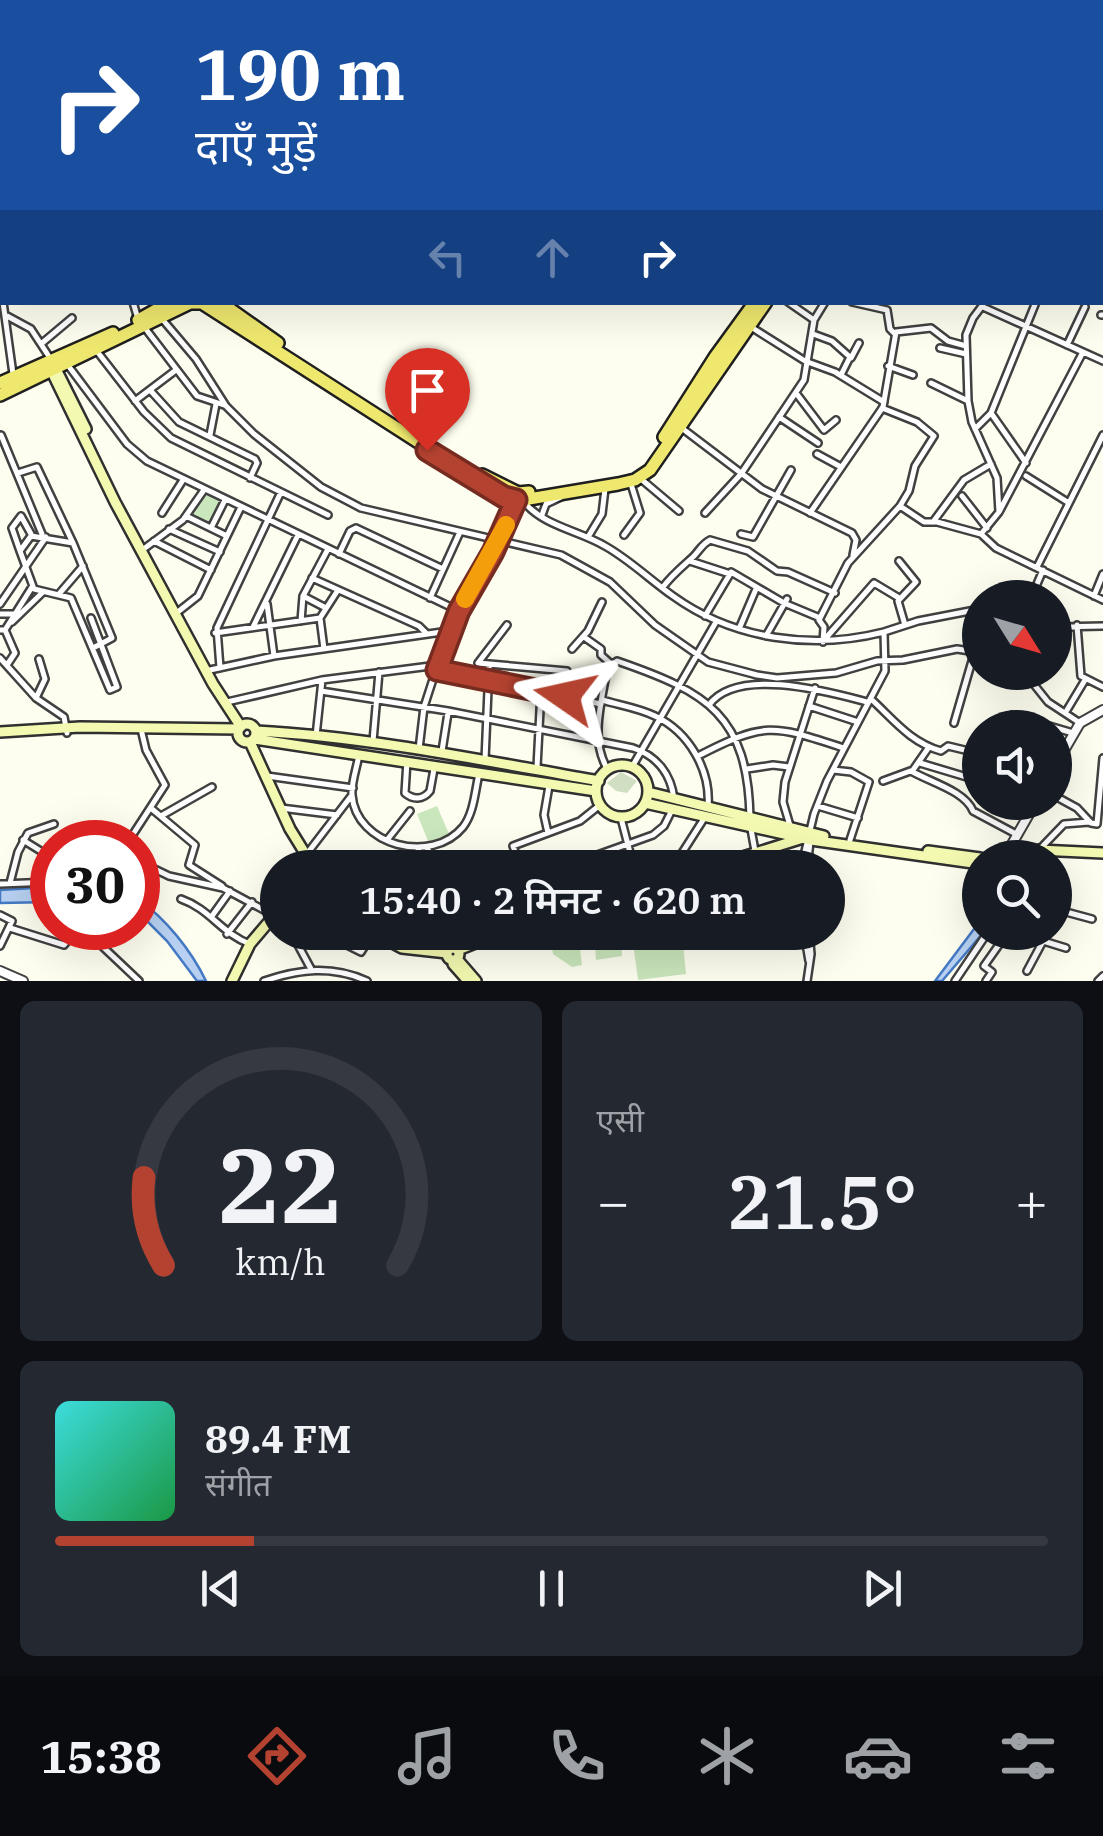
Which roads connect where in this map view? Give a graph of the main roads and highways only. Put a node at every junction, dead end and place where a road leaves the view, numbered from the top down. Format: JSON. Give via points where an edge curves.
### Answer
{"nodes":[{"id":1,"x":166,"y":305,"type":"edge"},
{"id":2,"x":186,"y":305,"type":"edge"},
{"id":3,"x":204,"y":305,"type":"edge"},
{"id":4,"x":224,"y":305,"type":"edge"},
{"id":5,"x":754,"y":305,"type":"edge"},
{"id":6,"x":764,"y":305,"type":"edge"},
{"id":7,"x":141,"y":322,"type":"junction"},
{"id":8,"x":55,"y":365,"type":"junction"},
{"id":9,"x":0,"y":383,"type":"edge"},
{"id":10,"x":0,"y":394,"type":"edge"},
{"id":11,"x":520,"y":498,"type":"junction"},
{"id":12,"x":240,"y":729,"type":"junction"},
{"id":13,"x":0,"y":734,"type":"edge"},
{"id":14,"x":253,"y":737,"type":"junction"},
{"id":15,"x":482,"y":767,"type":"junction"},
{"id":16,"x":517,"y":773,"type":"junction"},
{"id":17,"x":598,"y":786,"type":"junction"},
{"id":18,"x":647,"y":798,"type":"junction"},
{"id":19,"x":750,"y":820,"type":"junction"},
{"id":20,"x":808,"y":837,"type":"junction"},
{"id":21,"x":303,"y":850,"type":"edge"},
{"id":22,"x":759,"y":850,"type":"edge"},
{"id":23,"x":1072,"y":852,"type":"edge"},
{"id":24,"x":1101,"y":852,"type":"edge"},
{"id":25,"x":962,"y":858,"type":"edge"},
{"id":26,"x":962,"y":858,"type":"edge"},
{"id":27,"x":260,"y":933,"type":"edge"},
{"id":28,"x":419,"y":950,"type":"edge"},
{"id":29,"x":460,"y":950,"type":"edge"},
{"id":30,"x":453,"y":954,"type":"junction"},
{"id":31,"x":232,"y":981,"type":"edge"},
{"id":32,"x":468,"y":981,"type":"edge"},
{"id":33,"x":476,"y":981,"type":"edge"}],
"edges":[{"from":1,"to":7,"type":"main road"},
{"from":2,"to":7,"type":"main road"},
{"from":3,"to":11,"type":"main road","via":[[427,450],[504,497]]},
{"from":4,"to":11,"type":"main road","via":[[431,446]]},
{"from":5,"to":11,"type":"main road","via":[[644,465],[630,474]]},
{"from":6,"to":11,"type":"main road","via":[[650,470],[605,487]]},
{"from":7,"to":8,"type":"main road"},
{"from":7,"to":8,"type":"main road"},
{"from":8,"to":9,"type":"main road"},
{"from":8,"to":10,"type":"main road"},
{"from":8,"to":12,"type":"main road","via":[[116,502]]},
{"from":8,"to":12,"type":"main road"},
{"from":12,"to":13,"type":"main road"},
{"from":12,"to":14,"type":"main road","via":[[242,740]]},
{"from":12,"to":14,"type":"main road","via":[[250,724]]},
{"from":14,"to":15,"type":"main road","via":[[434,766]]},
{"from":14,"to":15,"type":"main road","via":[[373,741]]},
{"from":14,"to":21,"type":"main road","via":[[264,776]]},
{"from":15,"to":16,"type":"main road"},
{"from":16,"to":17,"type":"main road"},
{"from":16,"to":17,"type":"main road","via":[[536,770]]},
{"from":17,"to":18,"type":"main road","via":[[600,804],[621,818],[636,813]]},
{"from":17,"to":18,"type":"main road","via":[[608,770],[632,767],[644,776]]},
{"from":18,"to":19,"type":"main road"},
{"from":19,"to":20,"type":"main road"},
{"from":19,"to":20,"type":"main road"},
{"from":20,"to":22,"type":"main road"},
{"from":20,"to":25,"type":"main road"},
{"from":20,"to":26,"type":"main road"},
{"from":23,"to":24,"type":"main road"},
{"from":27,"to":31,"type":"main road"},
{"from":28,"to":30,"type":"main road"},
{"from":29,"to":30,"type":"main road"},
{"from":30,"to":32,"type":"main road"},
{"from":30,"to":33,"type":"main road"}]}
